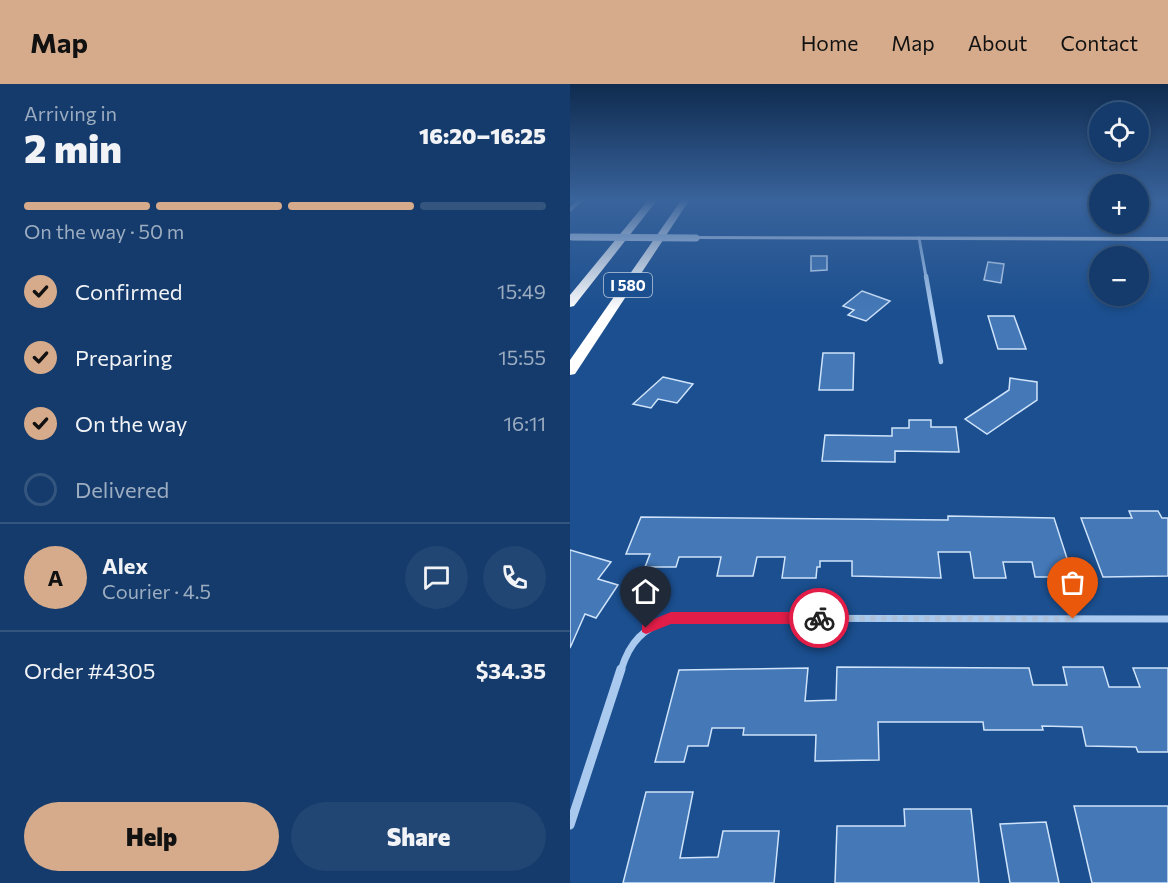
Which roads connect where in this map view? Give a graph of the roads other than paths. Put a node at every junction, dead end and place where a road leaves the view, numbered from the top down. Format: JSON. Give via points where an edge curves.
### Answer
{"nodes":[{"id":1,"x":624,"y":236,"type":"edge"},
{"id":2,"x":661,"y":236,"type":"edge"},
{"id":3,"x":571,"y":237,"type":"edge"},
{"id":4,"x":919,"y":238,"type":"junction"},
{"id":5,"x":1168,"y":239,"type":"edge"},
{"id":6,"x":570,"y":303,"type":"edge"},
{"id":7,"x":941,"y":362,"type":"dead end"},
{"id":8,"x":570,"y":371,"type":"edge"},
{"id":9,"x":1168,"y":619,"type":"edge"},
{"id":10,"x":570,"y":825,"type":"edge"}],
"edges":[{"from":1,"to":6,"type":"highway","number":"I 580"},
{"from":2,"to":8,"type":"highway","number":"I 580"},
{"from":3,"to":4,"type":"street","bridge":true},
{"from":4,"to":5,"type":"street"},
{"from":4,"to":7,"type":"street"},
{"from":9,"to":10,"type":"street","via":[[671,618],[646,628],[626,654]]}]}
